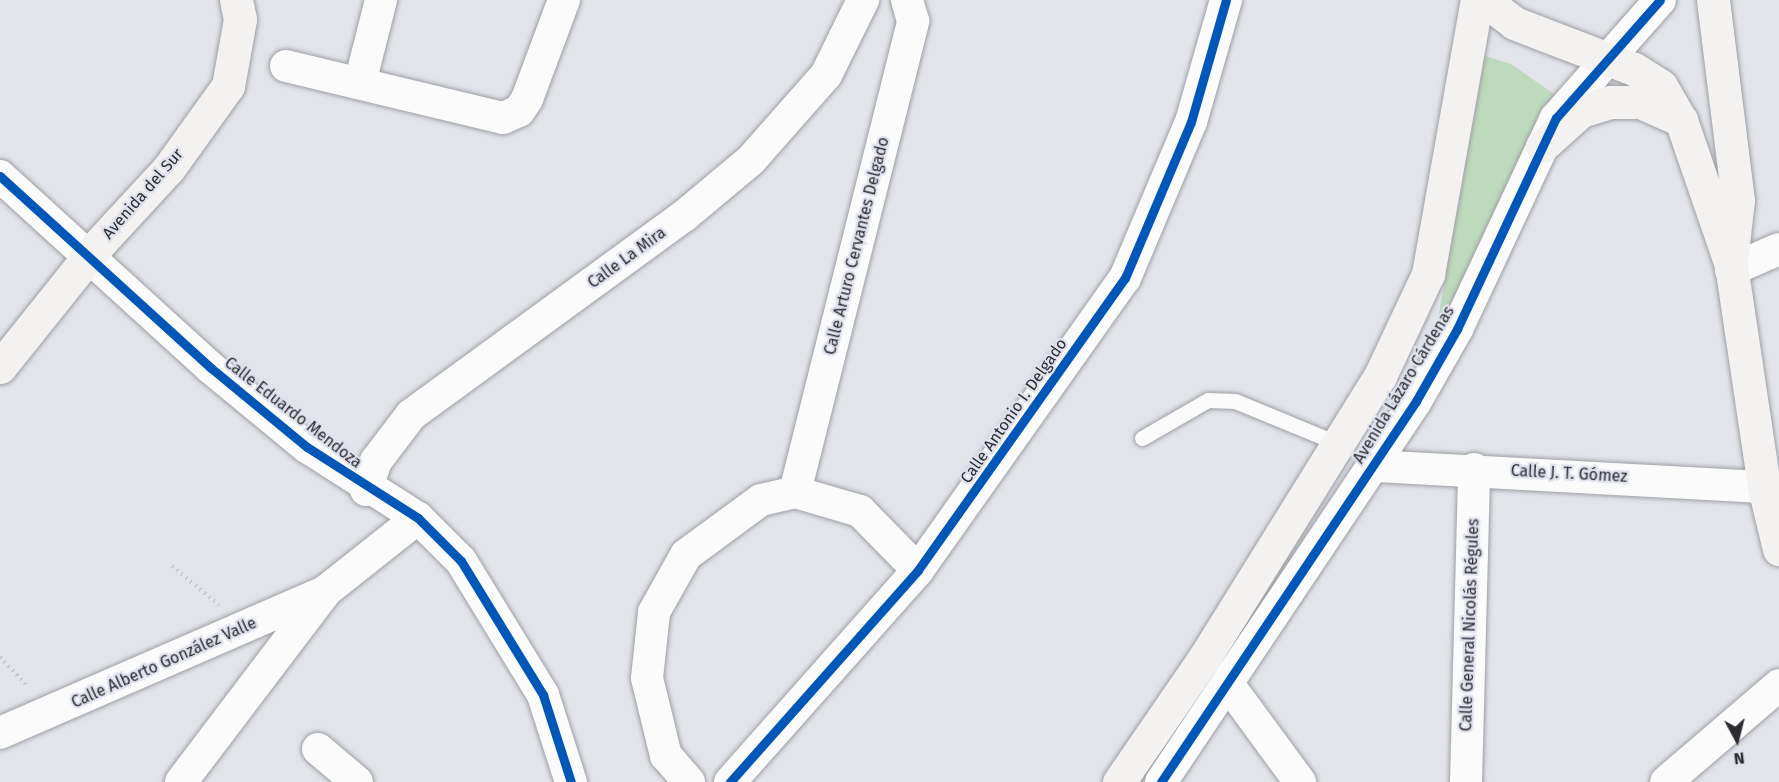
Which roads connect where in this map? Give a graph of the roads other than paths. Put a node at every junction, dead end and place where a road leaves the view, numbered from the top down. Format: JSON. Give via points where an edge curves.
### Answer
{"nodes":[{"id":1,"x":236,"y":0,"type":"edge"},
{"id":2,"x":381,"y":0,"type":"edge"},
{"id":3,"x":564,"y":0,"type":"edge"},
{"id":4,"x":863,"y":0,"type":"edge"},
{"id":5,"x":907,"y":0,"type":"edge"},
{"id":6,"x":1226,"y":0,"type":"edge"},
{"id":7,"x":1477,"y":0,"type":"edge"},
{"id":8,"x":1484,"y":0,"type":"edge"},
{"id":9,"x":1660,"y":0,"type":"edge"},
{"id":10,"x":1713,"y":0,"type":"edge"},
{"id":11,"x":1603,"y":60,"type":"junction"},
{"id":12,"x":286,"y":66,"type":"dead end"},
{"id":13,"x":360,"y":83,"type":"junction"},
{"id":14,"x":1681,"y":120,"type":"junction"},
{"id":15,"x":1542,"y":146,"type":"junction"},
{"id":16,"x":0,"y":176,"type":"edge"},
{"id":17,"x":1779,"y":249,"type":"edge"},
{"id":18,"x":86,"y":260,"type":"junction"},
{"id":19,"x":1731,"y":268,"type":"junction"},
{"id":20,"x":0,"y":367,"type":"edge"},
{"id":21,"x":1142,"y":438,"type":"dead end"},
{"id":22,"x":1337,"y":443,"type":"junction"},
{"id":23,"x":1374,"y":466,"type":"junction"},
{"id":24,"x":1474,"y":469,"type":"junction"},
{"id":25,"x":1764,"y":487,"type":"junction"},
{"id":26,"x":366,"y":490,"type":"junction"},
{"id":27,"x":795,"y":492,"type":"junction"},
{"id":28,"x":418,"y":518,"type":"junction"},
{"id":29,"x":1779,"y":549,"type":"edge"},
{"id":30,"x":918,"y":570,"type":"junction"},
{"id":31,"x":327,"y":590,"type":"junction"},
{"id":32,"x":1228,"y":684,"type":"junction"},
{"id":33,"x":1779,"y":686,"type":"edge"},
{"id":34,"x":0,"y":733,"type":"edge"},
{"id":35,"x":318,"y":749,"type":"dead end"},
{"id":36,"x":181,"y":782,"type":"edge"},
{"id":37,"x":357,"y":782,"type":"edge"},
{"id":38,"x":571,"y":782,"type":"edge"},
{"id":39,"x":689,"y":782,"type":"edge"},
{"id":40,"x":730,"y":782,"type":"edge"},
{"id":41,"x":1119,"y":782,"type":"edge"},
{"id":42,"x":1161,"y":782,"type":"edge"},
{"id":43,"x":1300,"y":782,"type":"edge"},
{"id":44,"x":1466,"y":782,"type":"edge"},
{"id":45,"x":1666,"y":782,"type":"edge"}],
"edges":[{"from":1,"to":18,"type":"main road","name":"Avenida del Sur","via":[[240,19],[228,86],[169,168]]},
{"from":2,"to":13,"type":"street"},
{"from":3,"to":13,"type":"street","via":[[527,99],[519,111],[503,118]]},
{"from":4,"to":26,"type":"street","name":"Calle La Mira","via":[[826,75],[750,160],[684,216],[411,415],[376,461]]},
{"from":5,"to":27,"type":"street","name":"Calle Arturo Cervantes Delgado","via":[[913,21]]},
{"from":6,"to":30,"type":"street","name":"Calle Antonio I. Delgado","via":[[1191,122],[1125,278]]},
{"from":7,"to":22,"type":"main road","name":"Avenida Lázaro Cárdenas","via":[[1428,274],[1380,376]]},
{"from":8,"to":11,"type":"main road","via":[[1514,22]]},
{"from":9,"to":11,"type":"street","name":"Avenida Lázaro Cárdenas"},
{"from":10,"to":19,"type":"main road","via":[[1738,200]]},
{"from":11,"to":14,"type":"main road","via":[[1634,69],[1661,86]]},
{"from":11,"to":15,"type":"street","name":"Avenida Lázaro Cárdenas"},
{"from":12,"to":13,"type":"street"},
{"from":14,"to":15,"type":"main road","via":[[1640,102],[1610,102],[1581,111]]},
{"from":14,"to":19,"type":"main road"},
{"from":15,"to":23,"type":"street","name":"Avenida Lázaro Cárdenas","via":[[1457,330]]},
{"from":16,"to":18,"type":"street","name":"Calle Eduardo Mendoza"},
{"from":17,"to":19,"type":"street"},
{"from":18,"to":20,"type":"main road","name":"Avenida del Sur"},
{"from":18,"to":26,"type":"street","name":"Calle Eduardo Mendoza","via":[[307,447]]},
{"from":19,"to":25,"type":"main road"},
{"from":21,"to":22,"type":"lane","via":[[1208,400],[1235,401]]},
{"from":22,"to":41,"type":"main road","name":"Avenida Lázaro Cárdenas","via":[[1204,657]]},
{"from":23,"to":24,"type":"street","name":"Calle J. T. Gómez"},
{"from":23,"to":32,"type":"street","name":"Avenida Lázaro Cárdenas"},
{"from":24,"to":25,"type":"street","name":"Calle J. T. Gómez"},
{"from":24,"to":44,"type":"street","name":"Calle General Nicolás Régules"},
{"from":25,"to":29,"type":"main road"},
{"from":26,"to":28,"type":"street","name":"Calle Eduardo Mendoza"},
{"from":27,"to":30,"type":"street","via":[[860,512]]},
{"from":27,"to":39,"type":"street","via":[[762,500],[686,555],[654,612],[647,678],[666,756]]},
{"from":28,"to":31,"type":"street"},
{"from":28,"to":38,"type":"street","name":"Calle Eduardo Mendoza","via":[[461,561],[543,695]]},
{"from":30,"to":40,"type":"street","name":"Calle Antonio I. Delgado"},
{"from":31,"to":34,"type":"street","name":"Calle Alberto González Valle"},
{"from":31,"to":36,"type":"street"},
{"from":32,"to":42,"type":"street","name":"Avenida Lázaro Cárdenas"},
{"from":32,"to":43,"type":"street"},
{"from":33,"to":45,"type":"street"},
{"from":35,"to":37,"type":"street"}]}
